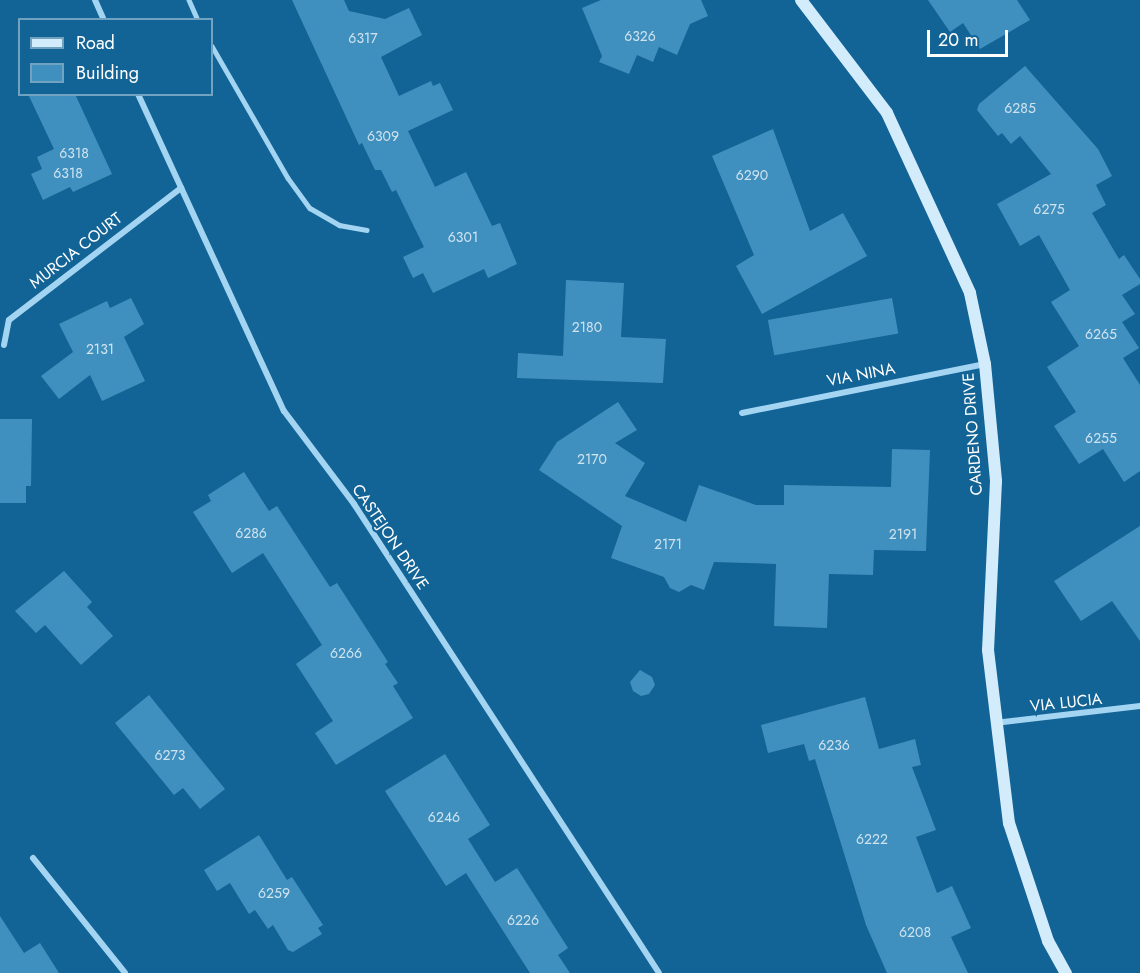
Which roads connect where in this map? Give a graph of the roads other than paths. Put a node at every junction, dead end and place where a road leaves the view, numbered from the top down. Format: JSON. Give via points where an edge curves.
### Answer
{"nodes":[{"id":1,"x":95,"y":0,"type":"edge"},
{"id":2,"x":189,"y":0,"type":"edge"},
{"id":3,"x":801,"y":0,"type":"edge"},
{"id":4,"x":103,"y":18,"type":"edge"},
{"id":5,"x":197,"y":18,"type":"edge"},
{"id":6,"x":213,"y":48,"type":"edge"},
{"id":7,"x":139,"y":96,"type":"edge"},
{"id":8,"x":181,"y":188,"type":"junction"},
{"id":9,"x":367,"y":230,"type":"dead end"},
{"id":10,"x":4,"y":345,"type":"dead end"},
{"id":11,"x":985,"y":364,"type":"junction"},
{"id":12,"x":742,"y":412,"type":"dead end"},
{"id":13,"x":1140,"y":706,"type":"edge"},
{"id":14,"x":995,"y":723,"type":"junction"},
{"id":15,"x":33,"y":858,"type":"dead end"},
{"id":16,"x":124,"y":973,"type":"edge"},
{"id":17,"x":659,"y":973,"type":"edge"},
{"id":18,"x":1066,"y":973,"type":"edge"}],
"edges":[{"from":1,"to":4,"type":"street"},
{"from":2,"to":5,"type":"lane"},
{"from":3,"to":11,"type":"street","name":"CARDENO DRIVE","via":[[887,113],[970,293]]},
{"from":6,"to":9,"type":"lane","via":[[288,178],[310,208],[339,225]]},
{"from":7,"to":8,"type":"street","name":"CASTEJON DRIVE"},
{"from":8,"to":10,"type":"street","name":"MURCIA COURT","via":[[9,320]]},
{"from":8,"to":17,"type":"street","name":"CASTEJON DRIVE","via":[[284,411],[354,504]]},
{"from":11,"to":12,"type":"street","name":"VIA NINA"},
{"from":11,"to":14,"type":"street","name":"CARDENO DRIVE","via":[[996,481],[988,650]]},
{"from":13,"to":14,"type":"street","name":"VIA LUCIA"},
{"from":14,"to":18,"type":"street","name":"CARDENO DRIVE","via":[[1009,823],[1048,941]]},
{"from":15,"to":16,"type":"street"}]}
